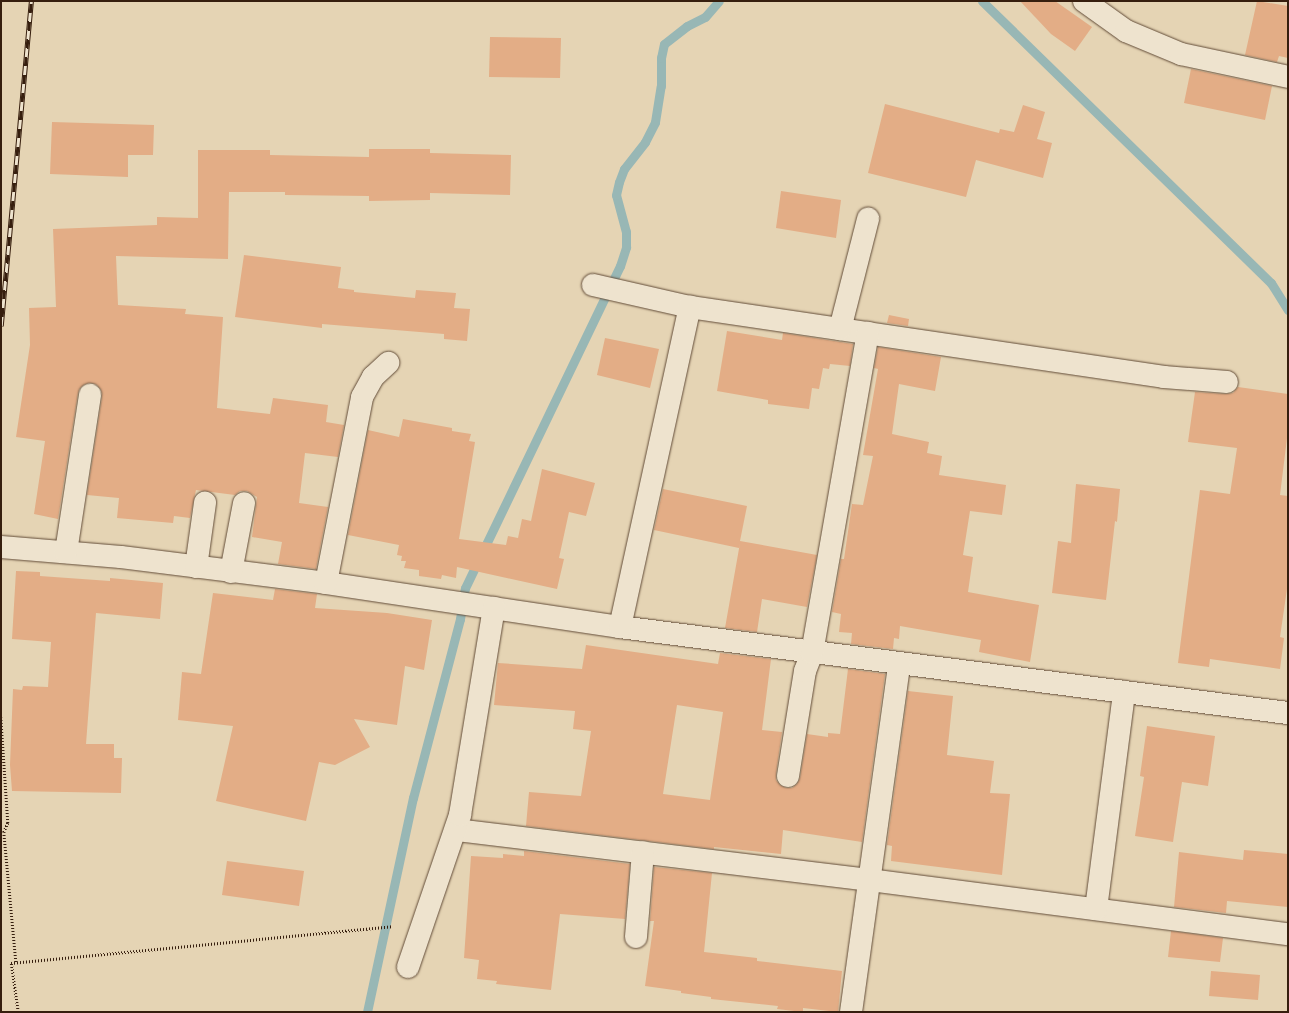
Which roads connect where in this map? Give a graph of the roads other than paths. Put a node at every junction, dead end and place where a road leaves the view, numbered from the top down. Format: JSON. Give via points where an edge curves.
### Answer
{"nodes":[{"id":1,"x":1084,"y":1,"type":"edge"},
{"id":2,"x":1288,"y":77,"type":"edge"},
{"id":3,"x":868,"y":219,"type":"dead end"},
{"id":4,"x":593,"y":285,"type":"dead end"},
{"id":5,"x":690,"y":306,"type":"junction"},
{"id":6,"x":840,"y":329,"type":"junction"},
{"id":7,"x":868,"y":333,"type":"junction"},
{"id":8,"x":388,"y":363,"type":"dead end"},
{"id":9,"x":1227,"y":382,"type":"dead end"},
{"id":10,"x":90,"y":395,"type":"dead end"},
{"id":11,"x":205,"y":503,"type":"dead end"},
{"id":12,"x":244,"y":503,"type":"dead end"},
{"id":13,"x":1,"y":548,"type":"edge"},
{"id":14,"x":66,"y":552,"type":"junction"},
{"id":15,"x":196,"y":567,"type":"junction"},
{"id":16,"x":231,"y":572,"type":"junction"},
{"id":17,"x":326,"y":583,"type":"junction"},
{"id":18,"x":485,"y":607,"type":"junction"},
{"id":19,"x":620,"y":627,"type":"junction"},
{"id":20,"x":812,"y":653,"type":"junction"},
{"id":21,"x":899,"y":664,"type":"junction"},
{"id":22,"x":1124,"y":692,"type":"junction"},
{"id":23,"x":1288,"y":713,"type":"edge"},
{"id":24,"x":788,"y":776,"type":"dead end"},
{"id":25,"x":456,"y":830,"type":"junction"},
{"id":26,"x":643,"y":852,"type":"junction"},
{"id":27,"x":870,"y":880,"type":"junction"},
{"id":28,"x":1096,"y":909,"type":"junction"},
{"id":29,"x":1288,"y":934,"type":"edge"},
{"id":30,"x":636,"y":937,"type":"dead end"},
{"id":31,"x":408,"y":967,"type":"dead end"},
{"id":32,"x":851,"y":1012,"type":"edge"}],
"edges":[{"from":1,"to":2,"type":"street","via":[[1126,31],[1181,54]]},
{"from":3,"to":6,"type":"street"},
{"from":4,"to":5,"type":"street"},
{"from":5,"to":6,"type":"street"},
{"from":5,"to":19,"type":"street"},
{"from":6,"to":7,"type":"street"},
{"from":7,"to":9,"type":"street","via":[[1164,377]]},
{"from":7,"to":20,"type":"street"},
{"from":8,"to":17,"type":"street","via":[[373,376],[362,397]]},
{"from":10,"to":14,"type":"street"},
{"from":11,"to":15,"type":"street"},
{"from":12,"to":16,"type":"street"},
{"from":13,"to":14,"type":"street"},
{"from":14,"to":15,"type":"street"},
{"from":15,"to":16,"type":"street"},
{"from":16,"to":17,"type":"street"},
{"from":17,"to":18,"type":"street"},
{"from":18,"to":19,"type":"street"},
{"from":18,"to":25,"type":"street"},
{"from":19,"to":20,"type":"street"},
{"from":20,"to":21,"type":"street"},
{"from":20,"to":24,"type":"street","via":[[805,671]]},
{"from":21,"to":22,"type":"street"},
{"from":21,"to":27,"type":"street"},
{"from":22,"to":23,"type":"street"},
{"from":22,"to":28,"type":"street"},
{"from":25,"to":26,"type":"street"},
{"from":25,"to":31,"type":"street"},
{"from":26,"to":27,"type":"street"},
{"from":26,"to":30,"type":"street"},
{"from":27,"to":28,"type":"street"},
{"from":27,"to":32,"type":"street"},
{"from":28,"to":29,"type":"street"}]}
